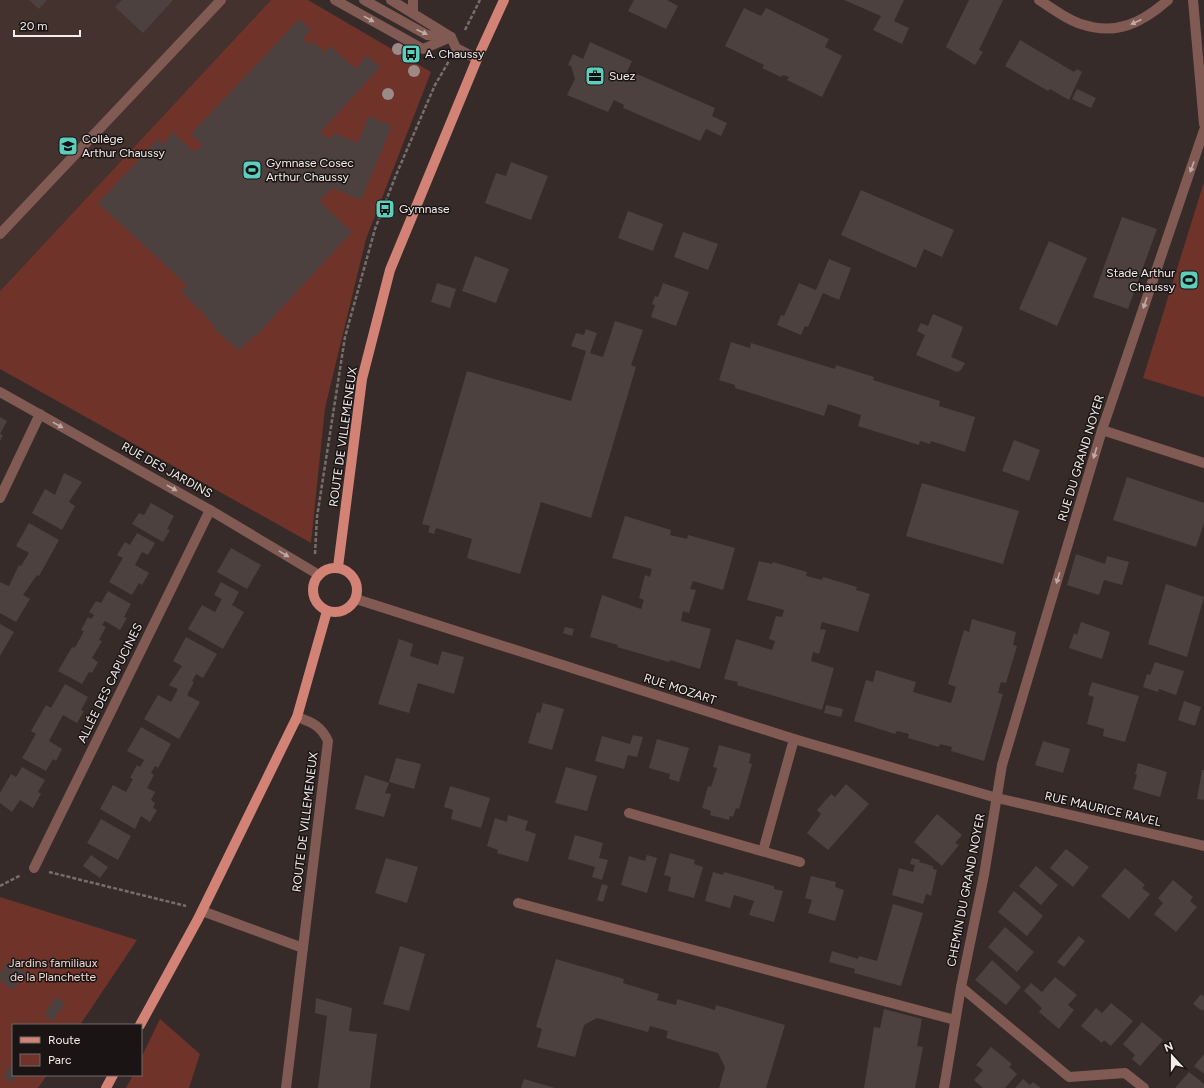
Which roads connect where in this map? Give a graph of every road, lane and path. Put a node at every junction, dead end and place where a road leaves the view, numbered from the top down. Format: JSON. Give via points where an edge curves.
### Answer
{"nodes":[{"id":1,"x":222,"y":0,"type":"edge"},
{"id":2,"x":335,"y":0,"type":"edge"},
{"id":3,"x":364,"y":0,"type":"edge"},
{"id":4,"x":391,"y":0,"type":"edge"},
{"id":5,"x":413,"y":0,"type":"edge"},
{"id":6,"x":480,"y":0,"type":"edge"},
{"id":7,"x":504,"y":0,"type":"edge"},
{"id":8,"x":1039,"y":0,"type":"edge"},
{"id":9,"x":1168,"y":0,"type":"edge"},
{"id":10,"x":1193,"y":0,"type":"edge"},
{"id":11,"x":413,"y":12,"type":"junction"},
{"id":12,"x":451,"y":37,"type":"junction"},
{"id":13,"x":456,"y":48,"type":"junction"},
{"id":14,"x":477,"y":59,"type":"junction"},
{"id":15,"x":1204,"y":124,"type":"edge"},
{"id":16,"x":1204,"y":130,"type":"edge"},
{"id":17,"x":0,"y":234,"type":"edge"},
{"id":18,"x":0,"y":392,"type":"edge"},
{"id":19,"x":40,"y":414,"type":"junction"},
{"id":20,"x":1102,"y":430,"type":"junction"},
{"id":21,"x":1204,"y":463,"type":"edge"},
{"id":22,"x":0,"y":498,"type":"edge"},
{"id":23,"x":210,"y":510,"type":"junction"},
{"id":24,"x":338,"y":568,"type":"junction"},
{"id":25,"x":319,"y":575,"type":"junction"},
{"id":26,"x":356,"y":599,"type":"junction"},
{"id":27,"x":327,"y":611,"type":"junction"},
{"id":28,"x":297,"y":717,"type":"junction"},
{"id":29,"x":794,"y":739,"type":"junction"},
{"id":30,"x":997,"y":798,"type":"junction"},
{"id":31,"x":629,"y":813,"type":"dead end"},
{"id":32,"x":1204,"y":846,"type":"edge"},
{"id":33,"x":763,"y":851,"type":"junction"},
{"id":34,"x":800,"y":862,"type":"dead end"},
{"id":35,"x":34,"y":868,"type":"junction"},
{"id":36,"x":0,"y":886,"type":"edge"},
{"id":37,"x":518,"y":903,"type":"dead end"},
{"id":38,"x":202,"y":910,"type":"junction"},
{"id":39,"x":303,"y":948,"type":"junction"},
{"id":40,"x":961,"y":986,"type":"junction"},
{"id":41,"x":955,"y":1020,"type":"junction"},
{"id":42,"x":141,"y":1024,"type":"edge"},
{"id":43,"x":112,"y":1076,"type":"edge"},
{"id":44,"x":106,"y":1088,"type":"edge"},
{"id":45,"x":286,"y":1088,"type":"edge"},
{"id":46,"x":944,"y":1088,"type":"edge"},
{"id":47,"x":1144,"y":1088,"type":"edge"}],
"edges":[{"from":1,"to":17,"type":"street"},
{"from":2,"to":12,"type":"street","one_way":true,"via":[[423,49]]},
{"from":3,"to":12,"type":"street","one_way":true,"via":[[427,35]]},
{"from":4,"to":11,"type":"street"},
{"from":5,"to":11,"type":"street"},
{"from":6,"to":13,"type":"path"},
{"from":7,"to":14,"type":"main road","name":"ROUTE DE VILLEMENEUX"},
{"from":9,"to":8,"type":"street","one_way":true,"via":[[1153,13],[1133,24],[1114,29],[1080,24]]},
{"from":10,"to":15,"type":"street"},
{"from":11,"to":12,"type":"street"},
{"from":12,"to":13,"type":"street"},
{"from":13,"to":14,"type":"street"},
{"from":14,"to":24,"type":"main road","name":"ROUTE DE VILLEMENEUX","via":[[390,270],[362,379]]},
{"from":16,"to":20,"type":"street","name":"RUE DU GRAND NOYER","one_way":true},
{"from":18,"to":19,"type":"street","name":"RUE DES JARDINS"},
{"from":19,"to":22,"type":"street"},
{"from":19,"to":23,"type":"street","name":"RUE DES JARDINS","one_way":true},
{"from":20,"to":21,"type":"street"},
{"from":20,"to":30,"type":"street","name":"RUE DU GRAND NOYER","one_way":true,"via":[[1002,765]]},
{"from":23,"to":25,"type":"street","name":"RUE DES JARDINS","one_way":true},
{"from":23,"to":35,"type":"street","name":"ALLÉE DES CAPUCINES"},
{"from":24,"to":25,"type":"main road","via":[[326,569]]},
{"from":24,"to":26,"type":"main road","via":[[351,573],[355,579],[358,593]]},
{"from":25,"to":27,"type":"main road","via":[[314,584],[314,596]]},
{"from":26,"to":27,"type":"main road","via":[[347,609]]},
{"from":26,"to":29,"type":"street","name":"RUE MOZART"},
{"from":27,"to":28,"type":"main road"},
{"from":28,"to":38,"type":"main road"},
{"from":28,"to":39,"type":"street","name":"ROUTE DE VILLEMENEUX","via":[[316,724],[328,741]]},
{"from":29,"to":30,"type":"street","name":"RUE MOZART"},
{"from":29,"to":33,"type":"street"},
{"from":30,"to":32,"type":"street","name":"RUE MAURICE RAVEL"},
{"from":30,"to":40,"type":"street","name":"CHEMIN DU GRAND NOYER"},
{"from":31,"to":33,"type":"street"},
{"from":33,"to":34,"type":"street"},
{"from":35,"to":36,"type":"path"},
{"from":35,"to":38,"type":"path"},
{"from":37,"to":41,"type":"street"},
{"from":38,"to":39,"type":"street"},
{"from":38,"to":42,"type":"main road"},
{"from":39,"to":45,"type":"street","name":"ROUTE DE VILLEMENEUX"},
{"from":40,"to":41,"type":"street"},
{"from":40,"to":47,"type":"street","via":[[1070,1077],[1125,1072]]},
{"from":41,"to":46,"type":"street"},
{"from":43,"to":44,"type":"main road"}]}
